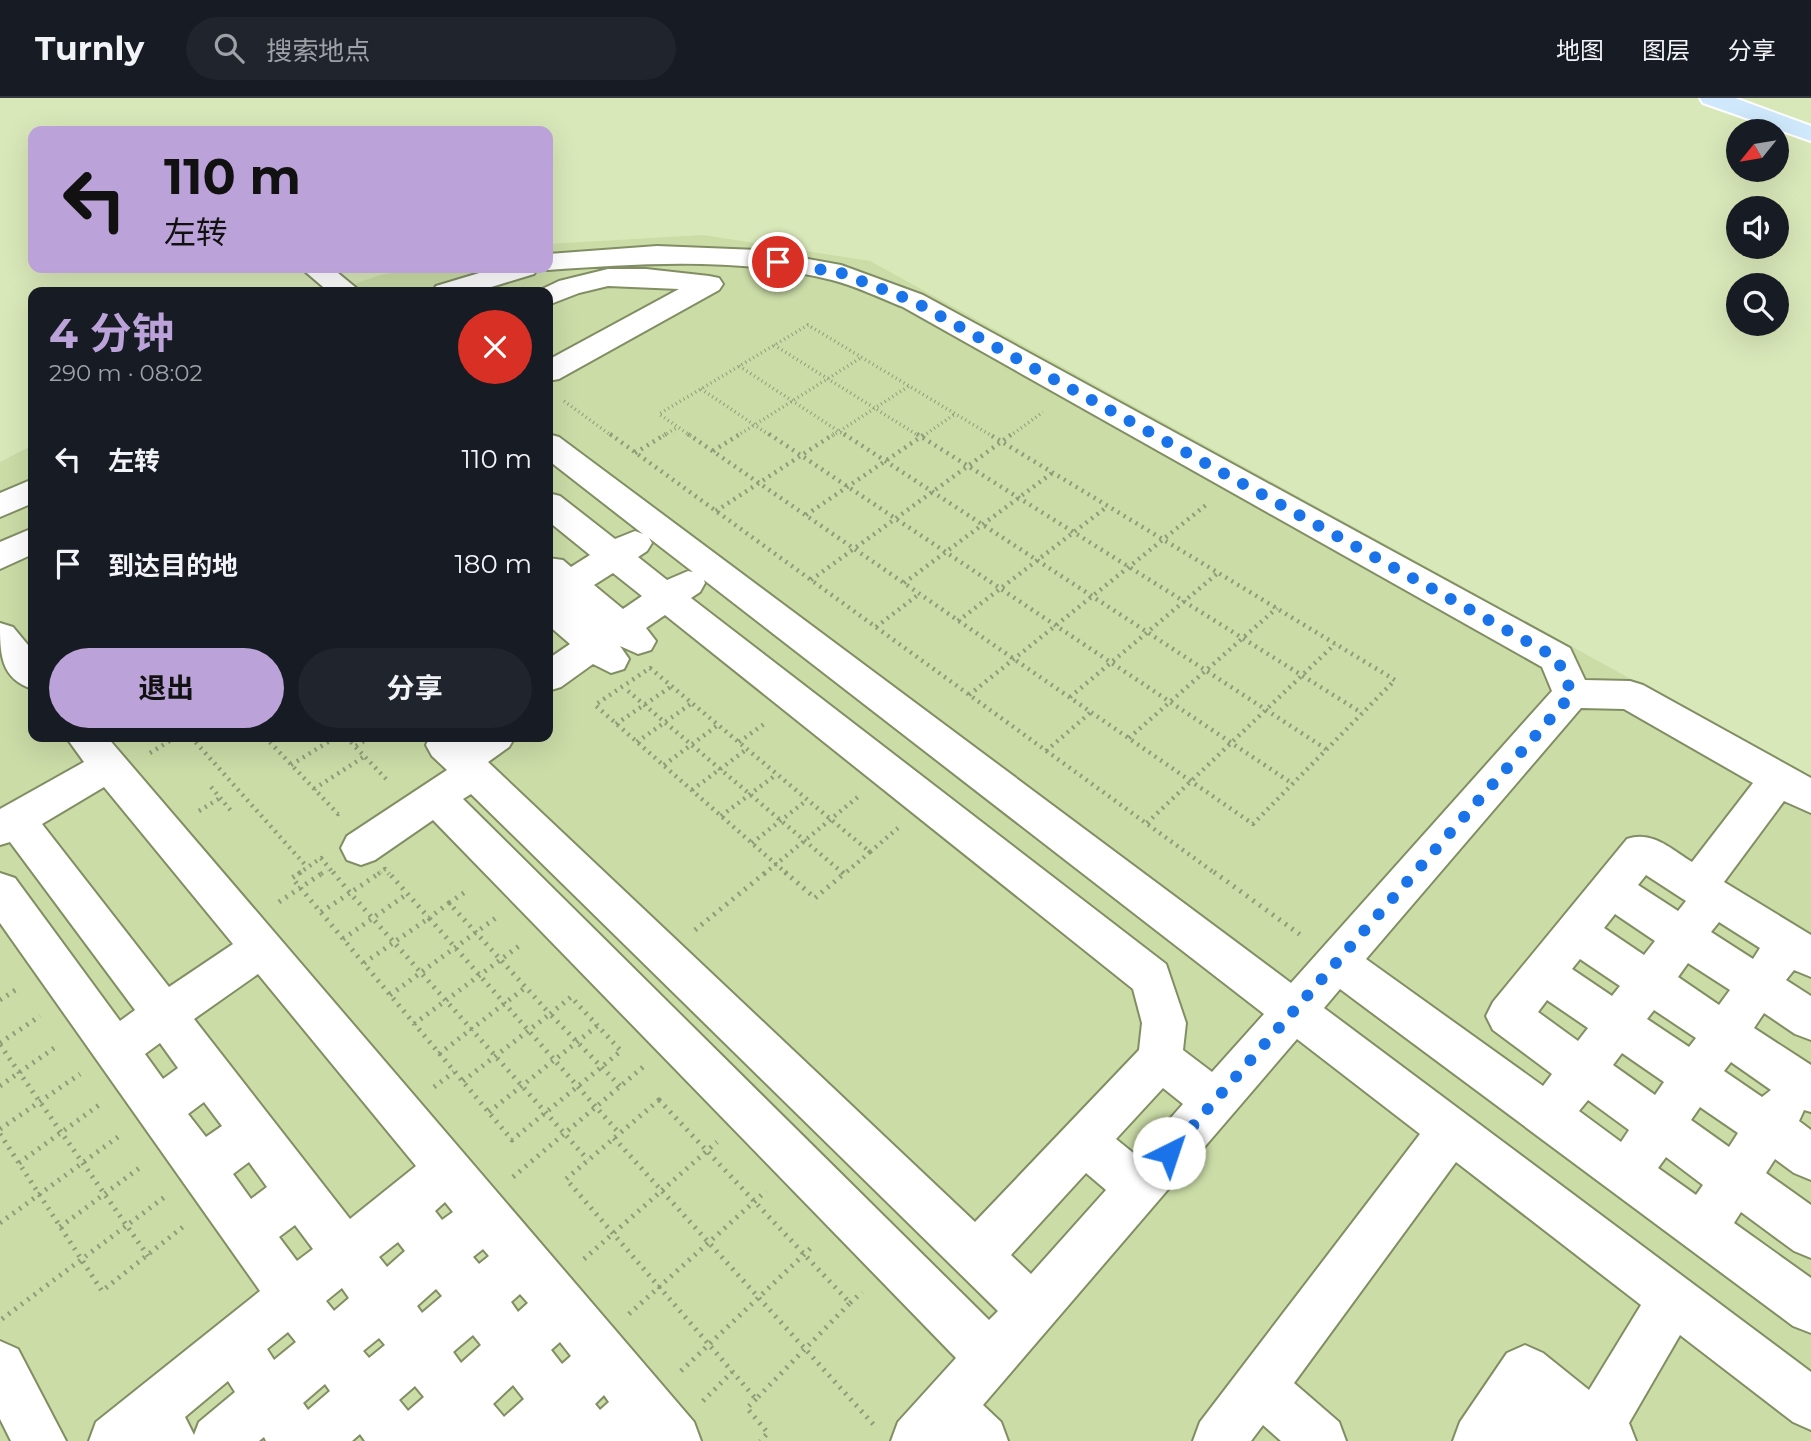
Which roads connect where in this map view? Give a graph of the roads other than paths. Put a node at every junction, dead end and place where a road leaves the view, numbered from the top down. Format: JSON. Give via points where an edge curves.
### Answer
{"nodes":[{"id":1,"x":1712,"y":98,"type":"edge"},
{"id":2,"x":1755,"y":98,"type":"edge"},
{"id":3,"x":1811,"y":118,"type":"edge"},
{"id":4,"x":1811,"y":134,"type":"edge"},
{"id":5,"x":553,"y":262,"type":"edge"},
{"id":6,"x":322,"y":273,"type":"edge"},
{"id":7,"x":508,"y":273,"type":"edge"},
{"id":8,"x":340,"y":287,"type":"edge"},
{"id":9,"x":462,"y":287,"type":"edge"},
{"id":10,"x":553,"y":294,"type":"edge"},
{"id":11,"x":553,"y":385,"type":"edge"},
{"id":12,"x":553,"y":456,"type":"edge"},
{"id":13,"x":28,"y":492,"type":"edge"},
{"id":14,"x":614,"y":495,"type":"junction"},
{"id":15,"x":0,"y":506,"type":"edge"},
{"id":16,"x":659,"y":528,"type":"junction"},
{"id":17,"x":28,"y":542,"type":"edge"},
{"id":18,"x":0,"y":556,"type":"edge"},
{"id":19,"x":711,"y":569,"type":"junction"},
{"id":20,"x":765,"y":609,"type":"junction"},
{"id":21,"x":0,"y":636,"type":"edge"},
{"id":22,"x":813,"y":645,"type":"junction"},
{"id":23,"x":28,"y":669,"type":"edge"},
{"id":24,"x":1572,"y":694,"type":"junction"},
{"id":25,"x":885,"y":701,"type":"junction"},
{"id":26,"x":749,"y":706,"type":"edge"},
{"id":27,"x":468,"y":746,"type":"edge"},
{"id":28,"x":97,"y":751,"type":"edge"},
{"id":29,"x":972,"y":766,"type":"junction"},
{"id":30,"x":1795,"y":788,"type":"edge"},
{"id":31,"x":436,"y":797,"type":"junction"},
{"id":32,"x":1035,"y":815,"type":"junction"},
{"id":33,"x":8,"y":824,"type":"edge"},
{"id":34,"x":1083,"y":850,"type":"junction"},
{"id":35,"x":345,"y":858,"type":"road end"},
{"id":36,"x":44,"y":859,"type":"junction"},
{"id":37,"x":575,"y":871,"type":"junction"},
{"id":38,"x":0,"y":888,"type":"edge"},
{"id":39,"x":1610,"y":889,"type":"junction"},
{"id":40,"x":1705,"y":891,"type":"junction"},
{"id":41,"x":1137,"y":892,"type":"junction"},
{"id":42,"x":538,"y":899,"type":"junction"},
{"id":43,"x":82,"y":907,"type":"junction"},
{"id":44,"x":1191,"y":933,"type":"junction"},
{"id":45,"x":1576,"y":933,"type":"junction"},
{"id":46,"x":253,"y":937,"type":"junction"},
{"id":47,"x":1683,"y":937,"type":"junction"},
{"id":48,"x":34,"y":938,"type":"junction"},
{"id":49,"x":656,"y":948,"type":"junction"},
{"id":50,"x":1799,"y":950,"type":"edge"},
{"id":51,"x":122,"y":960,"type":"junction"},
{"id":52,"x":1336,"y":961,"type":"junction"},
{"id":53,"x":607,"y":970,"type":"junction"},
{"id":54,"x":1543,"y":973,"type":"junction"},
{"id":55,"x":1649,"y":983,"type":"junction"},
{"id":56,"x":1758,"y":986,"type":"junction"},
{"id":57,"x":73,"y":993,"type":"junction"},
{"id":58,"x":716,"y":1006,"type":"junction"},
{"id":59,"x":1294,"y":1011,"type":"junction"},
{"id":60,"x":164,"y":1015,"type":"junction"},
{"id":61,"x":1811,"y":1020,"type":"edge"},
{"id":62,"x":1618,"y":1024,"type":"junction"},
{"id":63,"x":1725,"y":1033,"type":"junction"},
{"id":64,"x":676,"y":1040,"type":"junction"},
{"id":65,"x":114,"y":1050,"type":"junction"},
{"id":66,"x":1584,"y":1071,"type":"junction"},
{"id":67,"x":208,"y":1073,"type":"junction"},
{"id":68,"x":790,"y":1077,"type":"junction"},
{"id":69,"x":1695,"y":1077,"type":"junction"},
{"id":70,"x":1807,"y":1079,"type":"edge"},
{"id":71,"x":1214,"y":1101,"type":"junction"},
{"id":72,"x":157,"y":1109,"type":"junction"},
{"id":73,"x":749,"y":1113,"type":"junction"},
{"id":74,"x":1548,"y":1116,"type":"junction"},
{"id":75,"x":1661,"y":1126,"type":"junction"},
{"id":76,"x":1769,"y":1128,"type":"junction"},
{"id":77,"x":1451,"y":1130,"type":"junction"},
{"id":78,"x":253,"y":1131,"type":"junction"},
{"id":79,"x":1084,"y":1142,"type":"junction"},
{"id":80,"x":1811,"y":1157,"type":"edge"},
{"id":81,"x":448,"y":1170,"type":"junction"},
{"id":82,"x":890,"y":1173,"type":"junction"},
{"id":83,"x":1626,"y":1173,"type":"junction"},
{"id":84,"x":1735,"y":1179,"type":"junction"},
{"id":85,"x":1139,"y":1187,"type":"junction"},
{"id":86,"x":173,"y":1191,"type":"junction"},
{"id":87,"x":299,"y":1192,"type":"junction"},
{"id":88,"x":401,"y":1208,"type":"junction"},
{"id":89,"x":482,"y":1210,"type":"junction"},
{"id":90,"x":848,"y":1213,"type":"junction"},
{"id":91,"x":1703,"y":1228,"type":"junction"},
{"id":92,"x":246,"y":1233,"type":"junction"},
{"id":93,"x":1811,"y":1234,"type":"edge"},
{"id":94,"x":1811,"y":1249,"type":"edge"},
{"id":95,"x":345,"y":1253,"type":"junction"},
{"id":96,"x":439,"y":1255,"type":"junction"},
{"id":97,"x":976,"y":1257,"type":"junction"},
{"id":98,"x":523,"y":1259,"type":"junction"},
{"id":99,"x":293,"y":1297,"type":"junction"},
{"id":100,"x":476,"y":1299,"type":"junction"},
{"id":101,"x":1673,"y":1299,"type":"junction"},
{"id":102,"x":1799,"y":1299,"type":"edge"},
{"id":103,"x":383,"y":1302,"type":"junction"},
{"id":104,"x":562,"y":1306,"type":"junction"},
{"id":105,"x":1032,"y":1310,"type":"junction"},
{"id":106,"x":234,"y":1344,"type":"junction"},
{"id":107,"x":329,"y":1348,"type":"junction"},
{"id":108,"x":418,"y":1349,"type":"junction"},
{"id":109,"x":516,"y":1349,"type":"junction"},
{"id":110,"x":990,"y":1357,"type":"junction"},
{"id":111,"x":606,"y":1358,"type":"junction"},
{"id":112,"x":1259,"y":1387,"type":"junction"},
{"id":113,"x":365,"y":1395,"type":"junction"},
{"id":114,"x":268,"y":1398,"type":"junction"},
{"id":115,"x":458,"y":1401,"type":"junction"},
{"id":116,"x":559,"y":1401,"type":"junction"},
{"id":117,"x":1811,"y":1404,"type":"edge"},
{"id":118,"x":660,"y":1423,"type":"edge"},
{"id":119,"x":1491,"y":1423,"type":"edge"},
{"id":120,"x":949,"y":1429,"type":"edge"},
{"id":121,"x":145,"y":1431,"type":"edge"},
{"id":122,"x":1575,"y":1433,"type":"edge"},
{"id":123,"x":218,"y":1441,"type":"edge"},
{"id":124,"x":297,"y":1441,"type":"edge"},
{"id":125,"x":312,"y":1441,"type":"edge"},
{"id":126,"x":397,"y":1441,"type":"edge"},
{"id":127,"x":414,"y":1441,"type":"edge"},
{"id":128,"x":489,"y":1441,"type":"edge"},
{"id":129,"x":517,"y":1441,"type":"edge"},
{"id":130,"x":592,"y":1441,"type":"edge"},
{"id":131,"x":605,"y":1441,"type":"edge"},
{"id":132,"x":1219,"y":1441,"type":"edge"},
{"id":133,"x":1320,"y":1441,"type":"edge"}],
"edges":[{"from":1,"to":4,"type":"main road"},
{"from":2,"to":3,"type":"main road"},
{"from":5,"to":24,"type":"street","via":[[657,254],[758,258],[841,273],[913,301],[1557,658]]},
{"from":6,"to":8,"type":"street"},
{"from":7,"to":9,"type":"street"},
{"from":10,"to":11,"type":"street","via":[[621,275],[709,284]]},
{"from":12,"to":14,"type":"street"},
{"from":13,"to":15,"type":"street"},
{"from":14,"to":16,"type":"street"},
{"from":14,"to":26,"type":"street"},
{"from":16,"to":19,"type":"street"},
{"from":16,"to":26,"type":"street"},
{"from":17,"to":18,"type":"street"},
{"from":19,"to":20,"type":"street"},
{"from":19,"to":26,"type":"street"},
{"from":20,"to":22,"type":"street"},
{"from":20,"to":26,"type":"street"},
{"from":21,"to":23,"type":"street"},
{"from":22,"to":25,"type":"street"},
{"from":22,"to":26,"type":"street"},
{"from":24,"to":30,"type":"street","via":[[1630,695]]},
{"from":24,"to":52,"type":"street"},
{"from":25,"to":26,"type":"street"},
{"from":25,"to":29,"type":"street"},
{"from":26,"to":29,"type":"street"},
{"from":26,"to":32,"type":"street"},
{"from":26,"to":34,"type":"street"},
{"from":26,"to":41,"type":"street"},
{"from":26,"to":44,"type":"street"},
{"from":26,"to":71,"type":"street"},
{"from":26,"to":79,"type":"street"},
{"from":27,"to":31,"type":"street"},
{"from":27,"to":37,"type":"street"},
{"from":28,"to":33,"type":"street"},
{"from":28,"to":46,"type":"street"},
{"from":29,"to":32,"type":"street"},
{"from":30,"to":40,"type":"street"},
{"from":31,"to":35,"type":"street"},
{"from":31,"to":42,"type":"street"},
{"from":32,"to":34,"type":"street"},
{"from":33,"to":36,"type":"street"},
{"from":34,"to":41,"type":"street"},
{"from":36,"to":38,"type":"street"},
{"from":36,"to":43,"type":"street"},
{"from":37,"to":42,"type":"street"},
{"from":37,"to":49,"type":"street"},
{"from":38,"to":48,"type":"street"},
{"from":39,"to":40,"type":"street","via":[[1641,851]]},
{"from":39,"to":45,"type":"street"},
{"from":39,"to":47,"type":"street"},
{"from":40,"to":47,"type":"street"},
{"from":40,"to":50,"type":"street"},
{"from":41,"to":44,"type":"street"},
{"from":42,"to":53,"type":"street"},
{"from":43,"to":48,"type":"street"},
{"from":43,"to":51,"type":"street"},
{"from":44,"to":59,"type":"street"},
{"from":45,"to":54,"type":"street"},
{"from":45,"to":55,"type":"street"},
{"from":46,"to":60,"type":"street"},
{"from":46,"to":81,"type":"street"},
{"from":47,"to":55,"type":"street"},
{"from":47,"to":56,"type":"street"},
{"from":48,"to":57,"type":"street"},
{"from":49,"to":53,"type":"street"},
{"from":49,"to":58,"type":"street"},
{"from":50,"to":56,"type":"street"},
{"from":51,"to":57,"type":"street"},
{"from":51,"to":60,"type":"street"},
{"from":52,"to":59,"type":"street"},
{"from":52,"to":74,"type":"street"},
{"from":53,"to":64,"type":"street"},
{"from":54,"to":62,"type":"street"},
{"from":54,"to":66,"type":"street","via":[[1508,1016]]},
{"from":55,"to":62,"type":"street"},
{"from":55,"to":63,"type":"street"},
{"from":56,"to":61,"type":"street"},
{"from":56,"to":63,"type":"street"},
{"from":57,"to":65,"type":"street"},
{"from":58,"to":64,"type":"street"},
{"from":58,"to":68,"type":"street"},
{"from":59,"to":71,"type":"street"},
{"from":59,"to":77,"type":"street"},
{"from":60,"to":65,"type":"street"},
{"from":60,"to":67,"type":"street"},
{"from":62,"to":66,"type":"street"},
{"from":62,"to":69,"type":"street"},
{"from":63,"to":69,"type":"street"},
{"from":63,"to":70,"type":"street"},
{"from":64,"to":73,"type":"street"},
{"from":65,"to":72,"type":"street"},
{"from":66,"to":74,"type":"street"},
{"from":66,"to":75,"type":"street"},
{"from":67,"to":72,"type":"street"},
{"from":67,"to":78,"type":"street"},
{"from":68,"to":73,"type":"street"},
{"from":68,"to":82,"type":"street"},
{"from":69,"to":75,"type":"street"},
{"from":69,"to":76,"type":"street"},
{"from":70,"to":76,"type":"street"},
{"from":71,"to":85,"type":"street"},
{"from":72,"to":86,"type":"street"},
{"from":73,"to":90,"type":"street"},
{"from":74,"to":83,"type":"street"},
{"from":75,"to":83,"type":"street"},
{"from":75,"to":84,"type":"street"},
{"from":76,"to":80,"type":"street"},
{"from":76,"to":84,"type":"street"},
{"from":77,"to":101,"type":"street"},
{"from":77,"to":112,"type":"street"},
{"from":78,"to":86,"type":"street"},
{"from":78,"to":87,"type":"street"},
{"from":79,"to":85,"type":"street"},
{"from":79,"to":97,"type":"street"},
{"from":81,"to":88,"type":"street"},
{"from":81,"to":89,"type":"street"},
{"from":82,"to":90,"type":"street"},
{"from":82,"to":97,"type":"street"},
{"from":83,"to":91,"type":"street"},
{"from":84,"to":91,"type":"street"},
{"from":84,"to":93,"type":"street"},
{"from":85,"to":105,"type":"street"},
{"from":86,"to":92,"type":"street"},
{"from":87,"to":92,"type":"street"},
{"from":87,"to":95,"type":"street"},
{"from":88,"to":95,"type":"street"},
{"from":88,"to":96,"type":"street"},
{"from":89,"to":96,"type":"street"},
{"from":89,"to":98,"type":"street"},
{"from":90,"to":110,"type":"street"},
{"from":91,"to":102,"type":"street"},
{"from":92,"to":99,"type":"street"},
{"from":94,"to":102,"type":"street"},
{"from":95,"to":99,"type":"street"},
{"from":95,"to":103,"type":"street"},
{"from":96,"to":100,"type":"street"},
{"from":96,"to":103,"type":"street"},
{"from":97,"to":105,"type":"street"},
{"from":98,"to":100,"type":"street"},
{"from":98,"to":104,"type":"street"},
{"from":99,"to":106,"type":"street"},
{"from":99,"to":107,"type":"street"},
{"from":100,"to":108,"type":"street"},
{"from":100,"to":109,"type":"street"},
{"from":101,"to":117,"type":"street"},
{"from":101,"to":122,"type":"street"},
{"from":103,"to":107,"type":"street"},
{"from":103,"to":108,"type":"street"},
{"from":104,"to":109,"type":"street"},
{"from":104,"to":111,"type":"street"},
{"from":105,"to":110,"type":"street"},
{"from":106,"to":114,"type":"street"},
{"from":106,"to":121,"type":"street"},
{"from":107,"to":113,"type":"street"},
{"from":107,"to":114,"type":"street"},
{"from":108,"to":113,"type":"street"},
{"from":108,"to":115,"type":"street"},
{"from":109,"to":115,"type":"street"},
{"from":109,"to":116,"type":"street"},
{"from":110,"to":120,"type":"street"},
{"from":111,"to":116,"type":"street"},
{"from":111,"to":118,"type":"street"},
{"from":112,"to":132,"type":"street"},
{"from":112,"to":133,"type":"street"},
{"from":113,"to":125,"type":"street"},
{"from":113,"to":126,"type":"street"},
{"from":114,"to":123,"type":"street"},
{"from":114,"to":124,"type":"street"},
{"from":115,"to":127,"type":"street"},
{"from":115,"to":128,"type":"street"},
{"from":116,"to":129,"type":"street"},
{"from":116,"to":130,"type":"street"},
{"from":118,"to":131,"type":"street"},
{"from":119,"to":122,"type":"street"}]}
